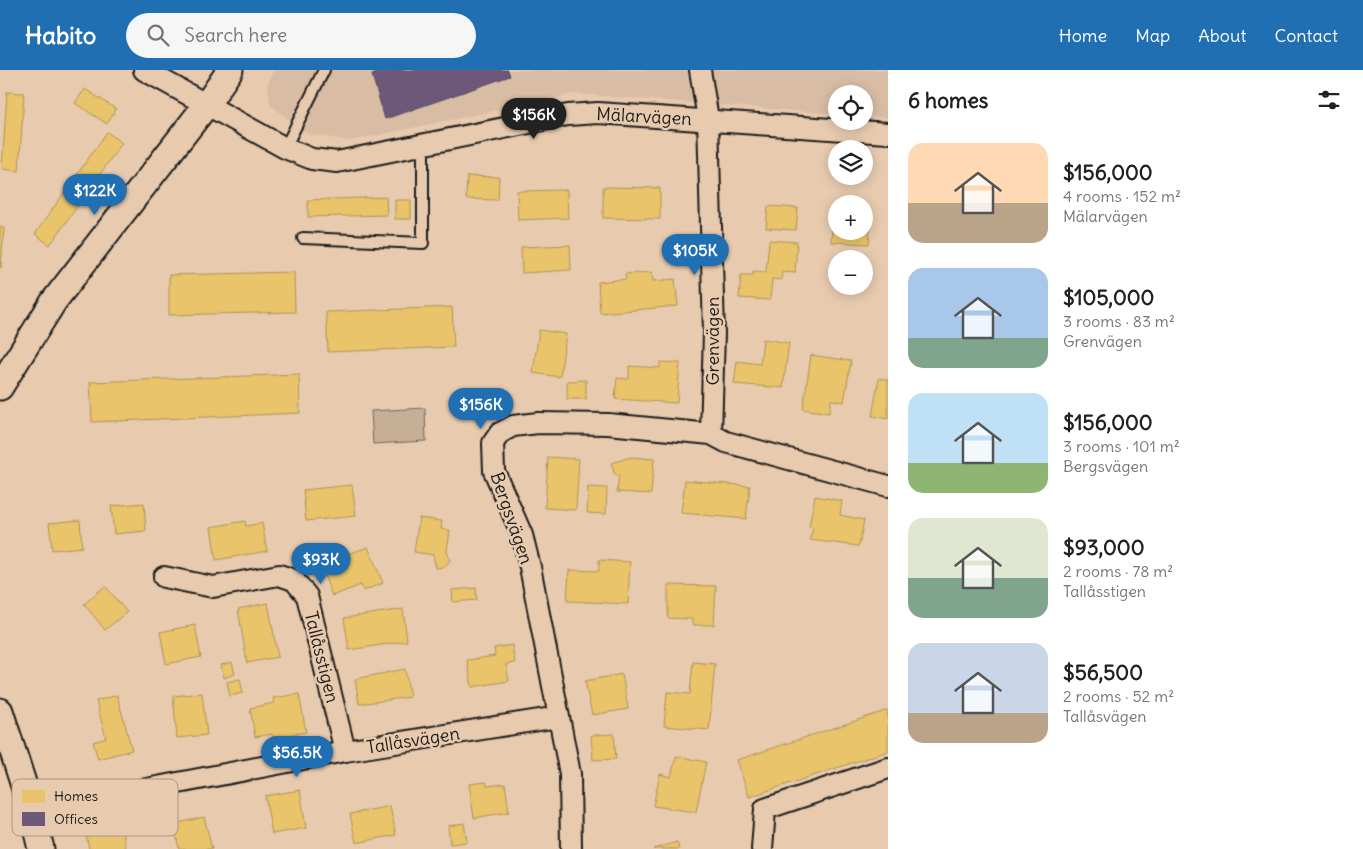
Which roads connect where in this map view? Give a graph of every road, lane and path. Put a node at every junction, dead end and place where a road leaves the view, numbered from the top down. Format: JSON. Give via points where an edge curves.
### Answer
{"nodes":[{"id":1,"x":144,"y":70,"type":"edge"},
{"id":2,"x":230,"y":70,"type":"edge"},
{"id":3,"x":324,"y":70,"type":"edge"},
{"id":4,"x":700,"y":70,"type":"edge"},
{"id":5,"x":207,"y":104,"type":"junction"},
{"id":6,"x":708,"y":119,"type":"junction"},
{"id":7,"x":888,"y":133,"type":"edge"},
{"id":8,"x":423,"y":144,"type":"junction"},
{"id":9,"x":285,"y":148,"type":"junction"},
{"id":10,"x":303,"y":238,"type":"dead end"},
{"id":11,"x":0,"y":387,"type":"edge"},
{"id":12,"x":711,"y":434,"type":"junction"},
{"id":13,"x":888,"y":486,"type":"edge"},
{"id":14,"x":164,"y":577,"type":"dead end"},
{"id":15,"x":0,"y":711,"type":"edge"},
{"id":16,"x":558,"y":717,"type":"junction"},
{"id":17,"x":345,"y":751,"type":"junction"},
{"id":18,"x":888,"y":768,"type":"edge"},
{"id":19,"x":22,"y":779,"type":"edge"},
{"id":20,"x":178,"y":783,"type":"edge"},
{"id":21,"x":38,"y":836,"type":"edge"},
{"id":22,"x":41,"y":849,"type":"edge"},
{"id":23,"x":571,"y":849,"type":"edge"},
{"id":24,"x":762,"y":849,"type":"edge"}],
"edges":[{"from":1,"to":5,"type":"street","name":"Mälarvägen"},
{"from":2,"to":5,"type":"street"},
{"from":3,"to":9,"type":"lane"},
{"from":4,"to":6,"type":"street","name":"Grenvägen"},
{"from":5,"to":9,"type":"street","name":"Mälarvägen"},
{"from":5,"to":11,"type":"street","via":[[54,301]]},
{"from":6,"to":7,"type":"street","name":"Mälarvägen"},
{"from":6,"to":8,"type":"street","name":"Mälarvägen","via":[[598,113],[568,115]]},
{"from":6,"to":12,"type":"street","name":"Grenvägen","via":[[714,333]]},
{"from":8,"to":9,"type":"street","name":"Mälarvägen","via":[[337,162],[312,159]]},
{"from":8,"to":10,"type":"lane","via":[[423,243]]},
{"from":12,"to":13,"type":"street","name":"Bergsvägen","via":[[726,442]]},
{"from":12,"to":16,"type":"street","name":"Bergsvägen","via":[[608,424],[538,423],[513,426],[500,433],[493,443],[494,471],[522,535],[530,567]]},
{"from":14,"to":17,"type":"street","name":"Tallåsstigen","via":[[213,586],[279,576],[294,580],[307,596]]},
{"from":15,"to":19,"type":"street"},
{"from":16,"to":17,"type":"street","name":"Tallåsvägen"},
{"from":16,"to":23,"type":"street","name":"Bergsvägen","via":[[570,774]]},
{"from":17,"to":20,"type":"street","name":"Tallåsvägen"},
{"from":18,"to":24,"type":"street","via":[[765,808]]},
{"from":21,"to":22,"type":"street"}]}
